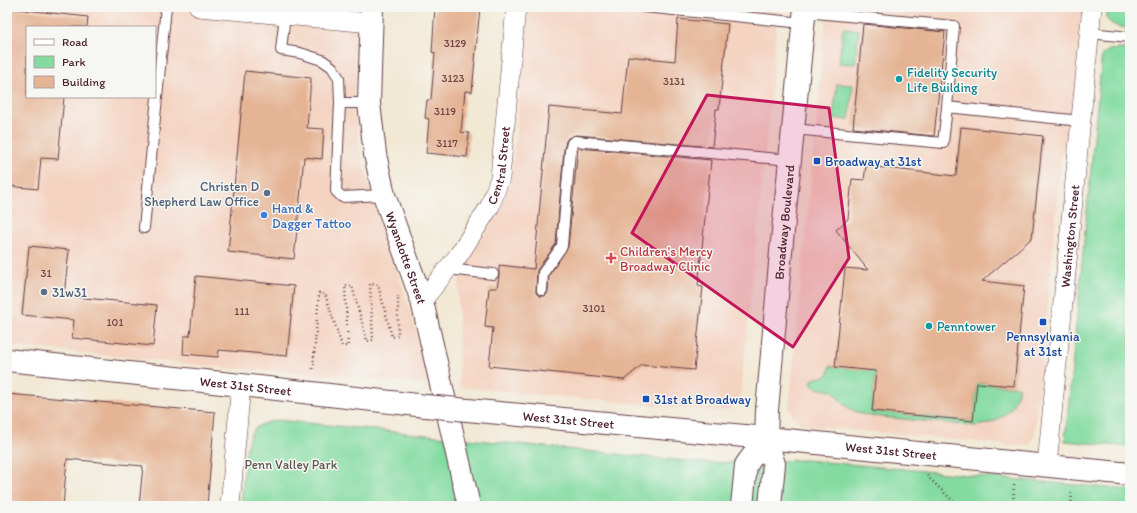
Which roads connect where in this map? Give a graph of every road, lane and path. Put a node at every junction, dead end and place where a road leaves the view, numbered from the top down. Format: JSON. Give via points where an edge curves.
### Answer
{"nodes":[{"id":1,"x":166,"y":7,"type":"edge"},
{"id":2,"x":200,"y":7,"type":"edge"},
{"id":3,"x":516,"y":7,"type":"edge"},
{"id":4,"x":644,"y":7,"type":"edge"},
{"id":5,"x":1092,"y":7,"type":"edge"},
{"id":6,"x":804,"y":14,"type":"edge"},
{"id":7,"x":285,"y":15,"type":"junction"},
{"id":8,"x":372,"y":15,"type":"edge"},
{"id":9,"x":1089,"y":33,"type":"junction"},
{"id":10,"x":1130,"y":37,"type":"edge"},
{"id":11,"x":340,"y":103,"type":"junction"},
{"id":12,"x":369,"y":103,"type":"junction"},
{"id":13,"x":947,"y":107,"type":"junction"},
{"id":14,"x":1081,"y":121,"type":"junction"},
{"id":15,"x":793,"y":129,"type":"junction"},
{"id":16,"x":790,"y":160,"type":"junction"},
{"id":17,"x":384,"y":194,"type":"junction"},
{"id":18,"x":144,"y":228,"type":"dead end"},
{"id":19,"x":447,"y":269,"type":"junction"},
{"id":20,"x":493,"y":274,"type":"dead end"},
{"id":21,"x":542,"y":290,"type":"dead end"},
{"id":22,"x":398,"y":296,"type":"dead end"},
{"id":23,"x":422,"y":301,"type":"junction"},
{"id":24,"x":7,"y":360,"type":"edge"},
{"id":25,"x":313,"y":368,"type":"dead end"},
{"id":26,"x":241,"y":385,"type":"junction"},
{"id":27,"x":766,"y":438,"type":"junction"},
{"id":28,"x":1047,"y":465,"type":"junction"},
{"id":29,"x":1130,"y":474,"type":"edge"},
{"id":30,"x":927,"y":476,"type":"dead end"},
{"id":31,"x":1014,"y":485,"type":"dead end"},
{"id":32,"x":1072,"y":491,"type":"dead end"},
{"id":33,"x":230,"y":506,"type":"edge"},
{"id":34,"x":469,"y":506,"type":"edge"},
{"id":35,"x":742,"y":506,"type":"edge"},
{"id":36,"x":770,"y":506,"type":"edge"},
{"id":37,"x":958,"y":506,"type":"edge"},
{"id":38,"x":1013,"y":506,"type":"edge"},
{"id":39,"x":1019,"y":506,"type":"edge"},
{"id":40,"x":1057,"y":506,"type":"edge"},
{"id":41,"x":1071,"y":506,"type":"edge"}],
"edges":[{"from":1,"to":18,"type":"lane"},
{"from":2,"to":7,"type":"street"},
{"from":3,"to":19,"type":"street","name":"Central Street","via":[[500,178],[490,206]]},
{"from":4,"to":6,"type":"lane"},
{"from":5,"to":9,"type":"street","name":"Washington Street"},
{"from":6,"to":13,"type":"lane","via":[[954,26]]},
{"from":6,"to":15,"type":"main road","name":"Broadway Boulevard"},
{"from":7,"to":8,"type":"street"},
{"from":7,"to":11,"type":"lane","via":[[281,50],[322,60],[332,67],[339,78]]},
{"from":8,"to":12,"type":"main road","name":"Wyandotte Street"},
{"from":9,"to":10,"type":"lane"},
{"from":9,"to":14,"type":"street","name":"Washington Street"},
{"from":11,"to":12,"type":"lane"},
{"from":11,"to":17,"type":"lane","via":[[336,191],[342,197]]},
{"from":12,"to":17,"type":"main road","name":"Wyandotte Street","via":[[375,154]]},
{"from":13,"to":14,"type":"lane"},
{"from":13,"to":15,"type":"lane","via":[[943,143]]},
{"from":14,"to":28,"type":"street","name":"Washington Street"},
{"from":15,"to":16,"type":"main road","name":"Broadway Boulevard"},
{"from":16,"to":21,"type":"lane","via":[[574,141],[570,151],[562,246],[543,273]]},
{"from":16,"to":27,"type":"main road","name":"Broadway Boulevard"},
{"from":17,"to":23,"type":"main road","name":"Wyandotte Street"},
{"from":19,"to":20,"type":"lane"},
{"from":19,"to":23,"type":"street","name":"Central Street"},
{"from":22,"to":25,"type":"path","via":[[398,335],[392,337],[378,285],[370,284],[373,340],[367,341],[352,286],[345,286],[348,346],[342,346],[325,294],[319,294]]},
{"from":23,"to":34,"type":"main road","name":"Wyandotte Street"},
{"from":24,"to":26,"type":"main road","name":"West 31st Street"},
{"from":26,"to":27,"type":"main road","name":"West 31st Street","bridge":true,"via":[[426,406]]},
{"from":26,"to":33,"type":"street"},
{"from":27,"to":28,"type":"main road","name":"West 31st Street"},
{"from":27,"to":35,"type":"main road","via":[[746,465]]},
{"from":27,"to":36,"type":"main road","name":"Broadway Boulevard","via":[[774,464]]},
{"from":28,"to":29,"type":"main road","name":"West 31st Street"},
{"from":30,"to":37,"type":"path"},
{"from":31,"to":38,"type":"path"},
{"from":32,"to":41,"type":"path"},
{"from":39,"to":40,"type":"path","via":[[1040,503]]}]}
